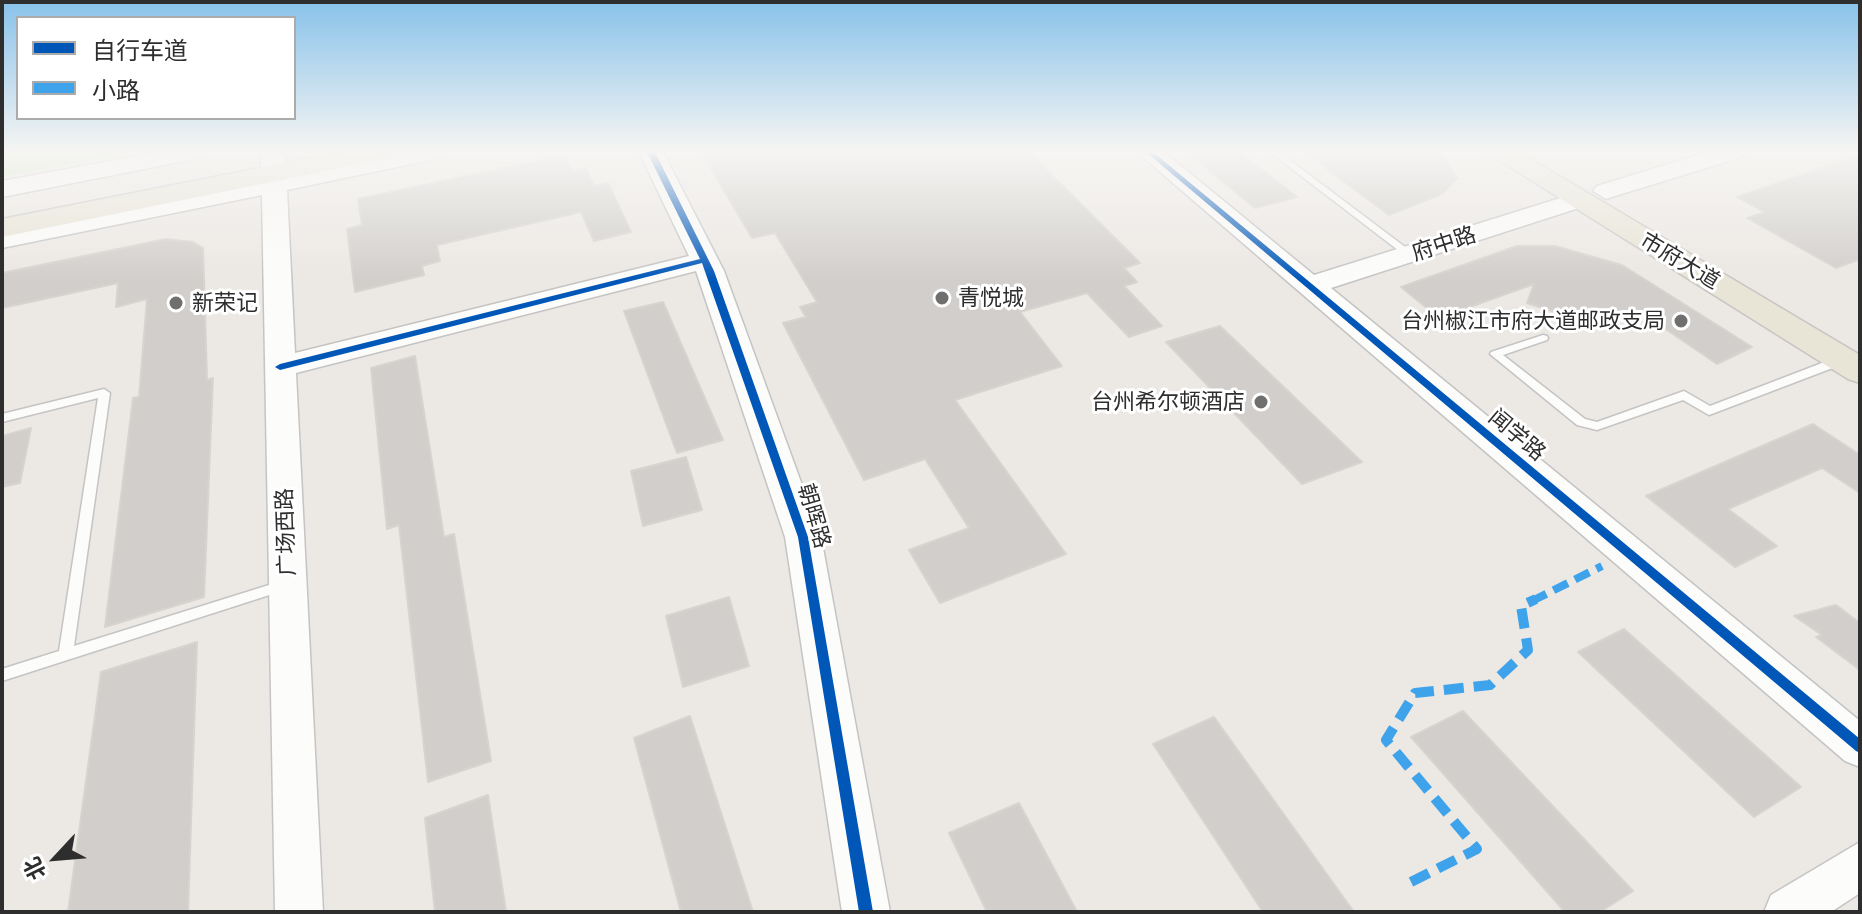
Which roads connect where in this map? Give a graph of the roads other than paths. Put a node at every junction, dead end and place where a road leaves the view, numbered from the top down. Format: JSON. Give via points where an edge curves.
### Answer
{"nodes":[{"id":1,"x":69,"y":195,"type":"edge"},
{"id":2,"x":142,"y":195,"type":"edge"},
{"id":3,"x":162,"y":195,"type":"edge"},
{"id":4,"x":275,"y":195,"type":"edge"},
{"id":5,"x":672,"y":195,"type":"edge"},
{"id":6,"x":1200,"y":195,"type":"edge"},
{"id":7,"x":1330,"y":195,"type":"edge"},
{"id":8,"x":1589,"y":195,"type":"edge"},
{"id":9,"x":1596,"y":195,"type":"edge"},
{"id":10,"x":1592,"y":196,"type":"junction"},
{"id":11,"x":2,"y":205,"type":"edge"},
{"id":12,"x":2,"y":228,"type":"edge"},
{"id":13,"x":2,"y":240,"type":"edge"},
{"id":14,"x":1410,"y":255,"type":"junction"},
{"id":15,"x":705,"y":260,"type":"junction"},
{"id":16,"x":1309,"y":286,"type":"junction"},
{"id":17,"x":1543,"y":338,"type":"dead end"},
{"id":18,"x":1854,"y":358,"type":"edge"},
{"id":19,"x":280,"y":367,"type":"junction"},
{"id":20,"x":2,"y":418,"type":"edge"},
{"id":21,"x":288,"y":584,"type":"junction"},
{"id":22,"x":66,"y":654,"type":"junction"},
{"id":23,"x":2,"y":675,"type":"edge"},
{"id":24,"x":1860,"y":747,"type":"edge"},
{"id":25,"x":1860,"y":865,"type":"edge"},
{"id":26,"x":299,"y":912,"type":"edge"},
{"id":27,"x":866,"y":912,"type":"edge"},
{"id":28,"x":1788,"y":912,"type":"edge"}],
"edges":[{"from":1,"to":11,"type":"main road"},
{"from":2,"to":12,"type":"main road"},
{"from":3,"to":13,"type":"street"},
{"from":4,"to":19,"type":"street","name":"广场西路"},
{"from":5,"to":15,"type":"street","name":"朝晖路"},
{"from":6,"to":16,"type":"street","name":"闻学路"},
{"from":7,"to":14,"type":"lane"},
{"from":8,"to":10,"type":"main road","name":"市府大道"},
{"from":9,"to":10,"type":"street","name":"府中路"},
{"from":10,"to":14,"type":"street","name":"府中路"},
{"from":10,"to":18,"type":"main road","name":"市府大道"},
{"from":14,"to":16,"type":"street","name":"府中路"},
{"from":15,"to":19,"type":"street"},
{"from":15,"to":27,"type":"street","name":"朝晖路","via":[[803,537]]},
{"from":16,"to":24,"type":"street","name":"闻学路"},
{"from":17,"to":18,"type":"lane","via":[[1495,354],[1581,422],[1597,426],[1684,395],[1709,411]]},
{"from":19,"to":21,"type":"street","name":"广场西路"},
{"from":20,"to":22,"type":"lane","via":[[104,393]]},
{"from":21,"to":22,"type":"lane"},
{"from":21,"to":26,"type":"street","name":"广场西路"},
{"from":22,"to":23,"type":"lane"},
{"from":25,"to":28,"type":"street"}]}
